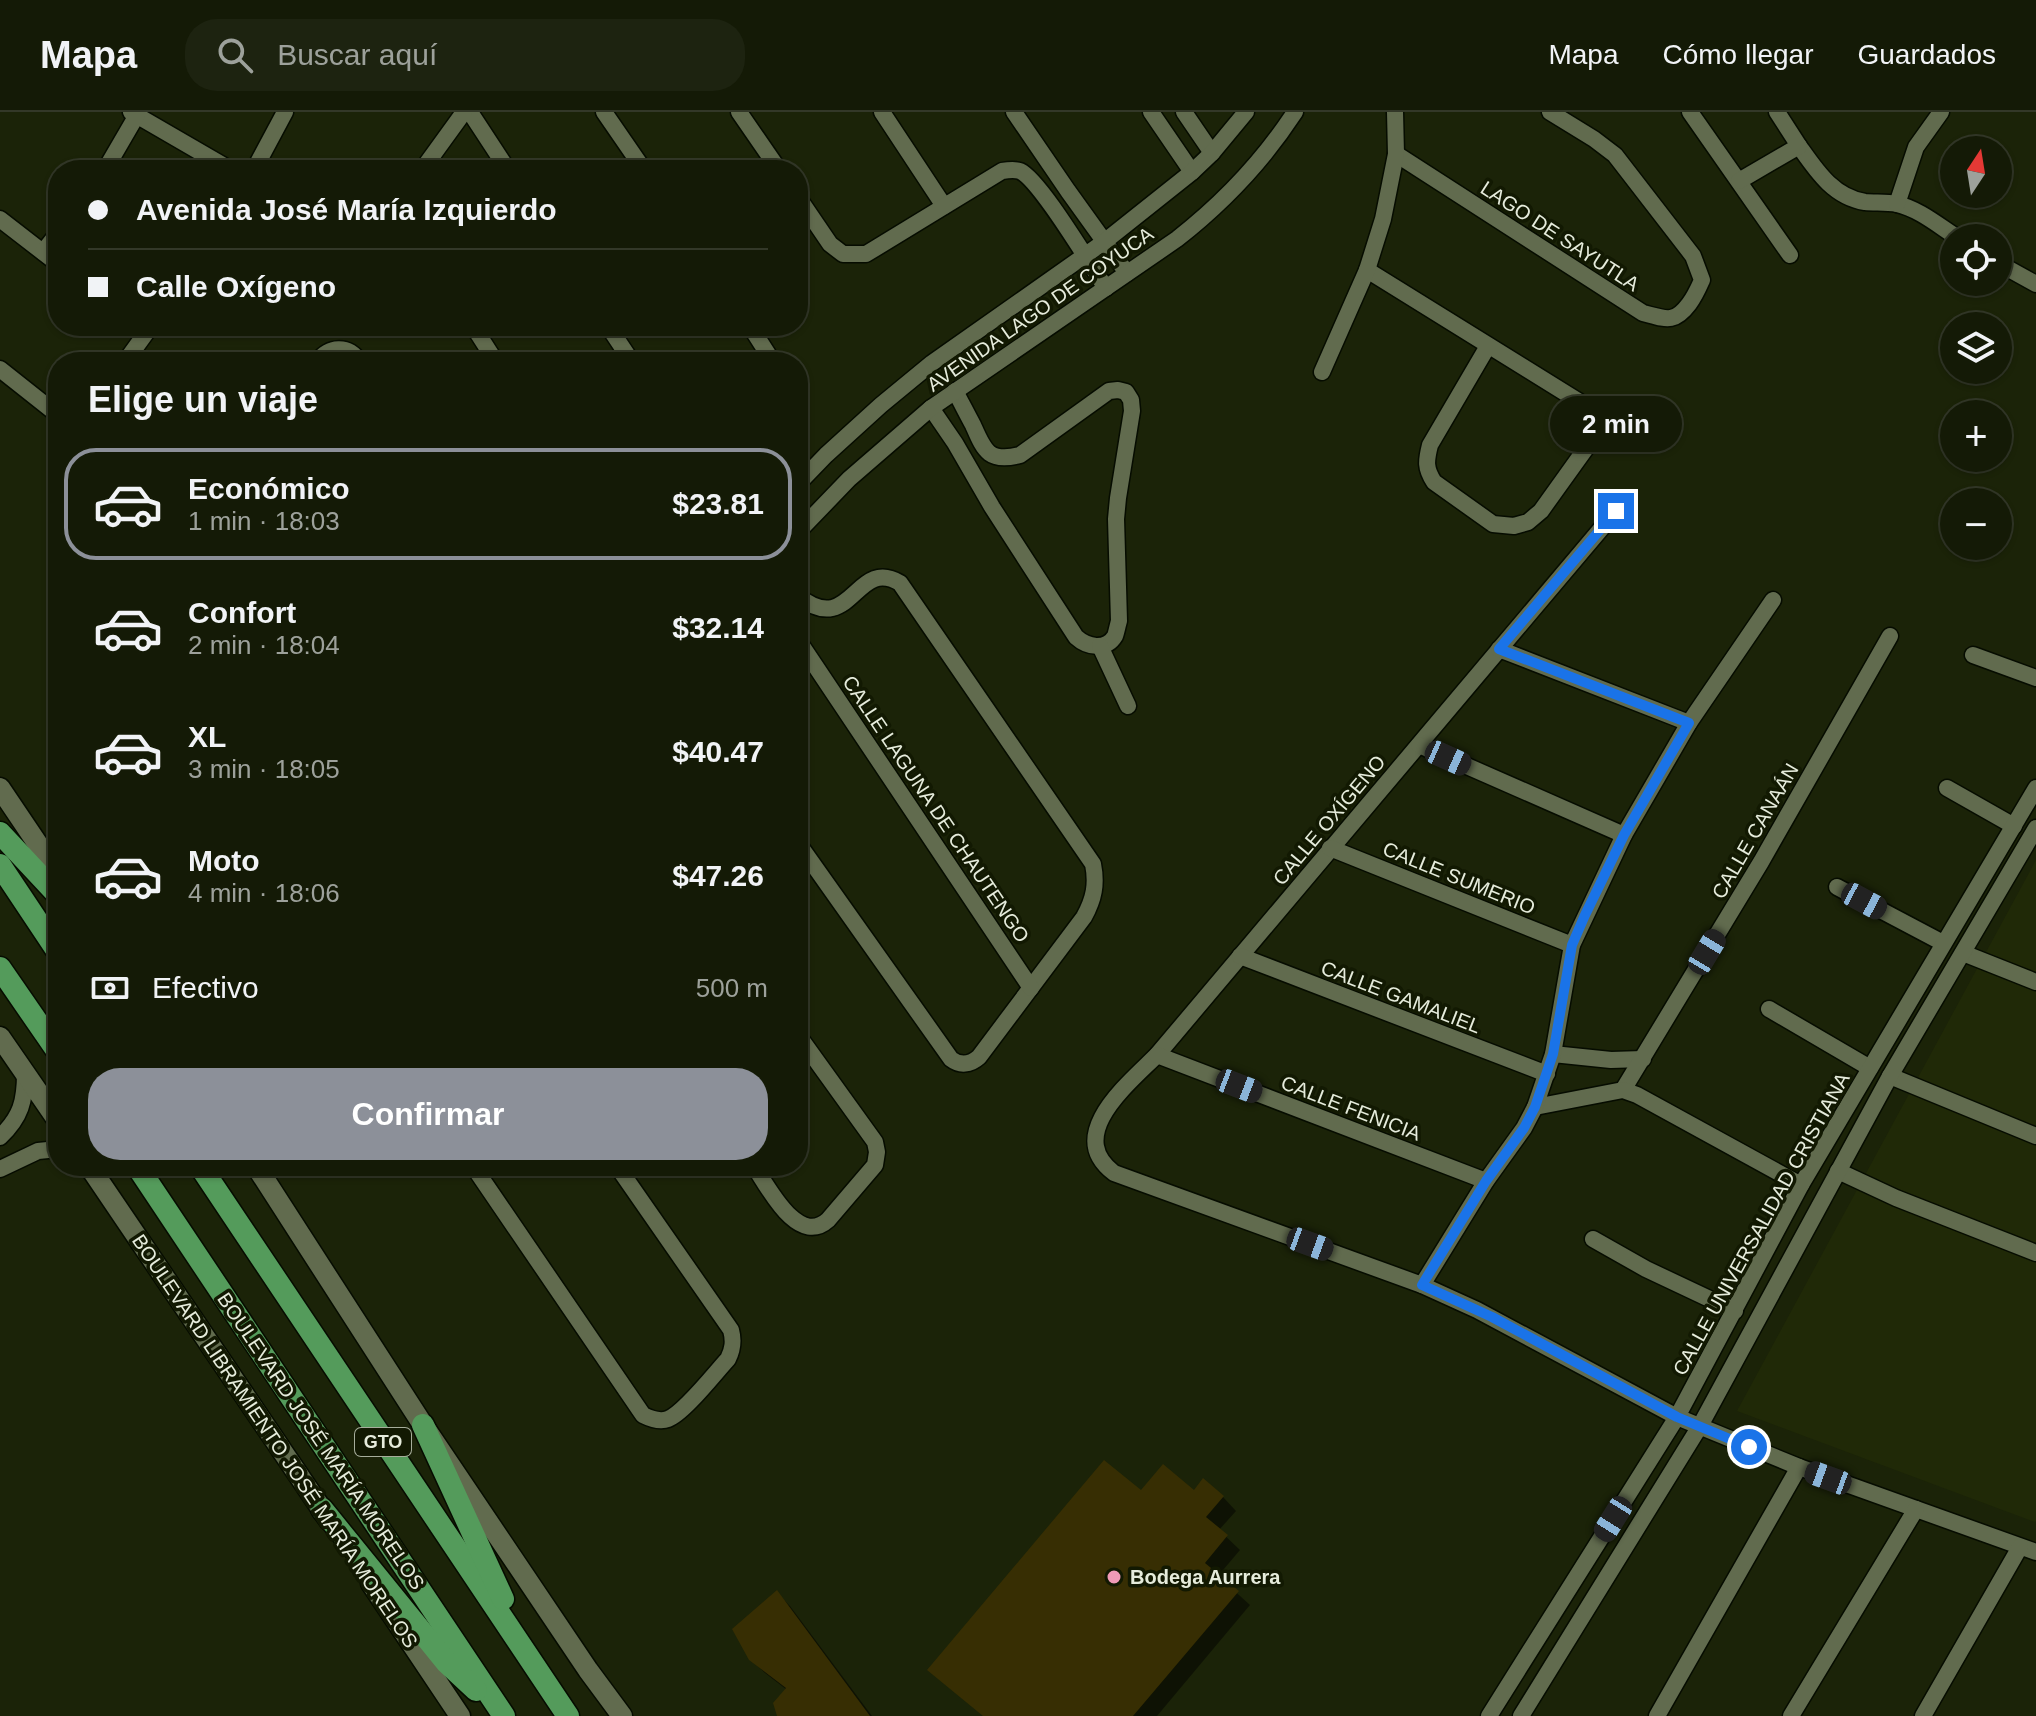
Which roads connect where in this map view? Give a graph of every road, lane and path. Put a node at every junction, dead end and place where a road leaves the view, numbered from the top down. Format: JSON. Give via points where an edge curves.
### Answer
{"nodes":[{"id":1,"x":285,"y":112,"type":"edge"},
{"id":2,"x":467,"y":112,"type":"edge"},
{"id":3,"x":604,"y":112,"type":"edge"},
{"id":4,"x":739,"y":112,"type":"edge"},
{"id":5,"x":882,"y":112,"type":"edge"},
{"id":6,"x":1014,"y":112,"type":"edge"},
{"id":7,"x":1151,"y":112,"type":"edge"},
{"id":8,"x":1184,"y":112,"type":"edge"},
{"id":9,"x":1246,"y":112,"type":"edge"},
{"id":10,"x":1295,"y":112,"type":"edge"},
{"id":11,"x":1395,"y":112,"type":"edge"},
{"id":12,"x":1550,"y":112,"type":"edge"},
{"id":13,"x":1690,"y":112,"type":"edge"},
{"id":14,"x":1777,"y":112,"type":"edge"},
{"id":15,"x":1941,"y":112,"type":"edge"},
{"id":16,"x":134,"y":114,"type":"edge"},
{"id":17,"x":1799,"y":146,"type":"junction"},
{"id":18,"x":1212,"y":153,"type":"junction"},
{"id":19,"x":1396,"y":154,"type":"junction"},
{"id":20,"x":110,"y":160,"type":"edge"},
{"id":21,"x":214,"y":160,"type":"edge"},
{"id":22,"x":259,"y":160,"type":"edge"},
{"id":23,"x":430,"y":160,"type":"edge"},
{"id":24,"x":501,"y":160,"type":"edge"},
{"id":25,"x":637,"y":160,"type":"edge"},
{"id":26,"x":772,"y":160,"type":"edge"},
{"id":27,"x":1192,"y":172,"type":"junction"},
{"id":28,"x":1739,"y":181,"type":"junction"},
{"id":29,"x":1897,"y":204,"type":"junction"},
{"id":30,"x":944,"y":206,"type":"junction"},
{"id":31,"x":808,"y":212,"type":"edge"},
{"id":32,"x":0,"y":219,"type":"edge"},
{"id":33,"x":1940,"y":226,"type":"edge"},
{"id":34,"x":1104,"y":242,"type":"junction"},
{"id":35,"x":48,"y":246,"type":"edge"},
{"id":36,"x":43,"y":252,"type":"junction"},
{"id":37,"x":1790,"y":255,"type":"dead end"},
{"id":38,"x":48,"y":256,"type":"edge"},
{"id":39,"x":1084,"y":256,"type":"junction"},
{"id":40,"x":1367,"y":270,"type":"junction"},
{"id":41,"x":2012,"y":271,"type":"edge"},
{"id":42,"x":1127,"y":273,"type":"junction"},
{"id":43,"x":2036,"y":284,"type":"edge"},
{"id":44,"x":1106,"y":288,"type":"junction"},
{"id":45,"x":1488,"y":346,"type":"junction"},
{"id":46,"x":326,"y":352,"type":"edge"},
{"id":47,"x":347,"y":352,"type":"edge"},
{"id":48,"x":0,"y":369,"type":"edge"},
{"id":49,"x":1322,"y":372,"type":"dead end"},
{"id":50,"x":955,"y":391,"type":"junction"},
{"id":51,"x":48,"y":407,"type":"edge"},
{"id":52,"x":931,"y":408,"type":"junction"},
{"id":53,"x":808,"y":474,"type":"edge"},
{"id":54,"x":1616,"y":511,"type":"dead end"},
{"id":55,"x":808,"y":522,"type":"edge"},
{"id":56,"x":1773,"y":600,"type":"dead end"},
{"id":57,"x":808,"y":602,"type":"edge"},
{"id":58,"x":1890,"y":636,"type":"dead end"},
{"id":59,"x":1100,"y":646,"type":"junction"},
{"id":60,"x":1499,"y":649,"type":"junction"},
{"id":61,"x":1973,"y":655,"type":"dead end"},
{"id":62,"x":808,"y":661,"type":"edge"},
{"id":63,"x":2036,"y":678,"type":"edge"},
{"id":64,"x":1128,"y":706,"type":"dead end"},
{"id":65,"x":1689,"y":723,"type":"junction"},
{"id":66,"x":1419,"y":745,"type":"junction"},
{"id":67,"x":0,"y":788,"type":"edge"},
{"id":68,"x":1947,"y":788,"type":"dead end"},
{"id":69,"x":2036,"y":788,"type":"edge"},
{"id":70,"x":2014,"y":826,"type":"junction"},
{"id":71,"x":2035,"y":831,"type":"edge"},
{"id":72,"x":0,"y":833,"type":"edge"},
{"id":73,"x":1624,"y":835,"type":"junction"},
{"id":74,"x":1330,"y":848,"type":"junction"},
{"id":75,"x":808,"y":857,"type":"edge"},
{"id":76,"x":48,"y":859,"type":"edge"},
{"id":77,"x":0,"y":865,"type":"edge"},
{"id":78,"x":48,"y":884,"type":"edge"},
{"id":79,"x":1837,"y":887,"type":"dead end"},
{"id":80,"x":48,"y":937,"type":"edge"},
{"id":81,"x":1943,"y":943,"type":"junction"},
{"id":82,"x":1572,"y":945,"type":"junction"},
{"id":83,"x":1963,"y":953,"type":"junction"},
{"id":84,"x":1240,"y":956,"type":"junction"},
{"id":85,"x":0,"y":968,"type":"edge"},
{"id":86,"x":2036,"y":982,"type":"edge"},
{"id":87,"x":1031,"y":988,"type":"junction"},
{"id":88,"x":1769,"y":1009,"type":"dead end"},
{"id":89,"x":0,"y":1037,"type":"edge"},
{"id":90,"x":48,"y":1038,"type":"edge"},
{"id":91,"x":808,"y":1049,"type":"edge"},
{"id":92,"x":1553,"y":1054,"type":"junction"},
{"id":93,"x":1157,"y":1055,"type":"junction"},
{"id":94,"x":1643,"y":1059,"type":"junction"},
{"id":95,"x":1870,"y":1068,"type":"junction"},
{"id":96,"x":25,"y":1073,"type":"junction"},
{"id":97,"x":1547,"y":1074,"type":"junction"},
{"id":98,"x":1890,"y":1076,"type":"junction"},
{"id":99,"x":1623,"y":1090,"type":"junction"},
{"id":100,"x":48,"y":1106,"type":"edge"},
{"id":101,"x":1535,"y":1107,"type":"junction"},
{"id":102,"x":2036,"y":1136,"type":"edge"},
{"id":103,"x":0,"y":1137,"type":"edge"},
{"id":104,"x":48,"y":1150,"type":"edge"},
{"id":105,"x":0,"y":1169,"type":"edge"},
{"id":106,"x":1838,"y":1171,"type":"junction"},
{"id":107,"x":96,"y":1176,"type":"edge"},
{"id":108,"x":144,"y":1176,"type":"edge"},
{"id":109,"x":207,"y":1176,"type":"edge"},
{"id":110,"x":262,"y":1176,"type":"edge"},
{"id":111,"x":480,"y":1176,"type":"edge"},
{"id":112,"x":624,"y":1176,"type":"edge"},
{"id":113,"x":761,"y":1176,"type":"edge"},
{"id":114,"x":1486,"y":1181,"type":"junction"},
{"id":115,"x":1801,"y":1185,"type":"junction"},
{"id":116,"x":1593,"y":1239,"type":"dead end"},
{"id":117,"x":2036,"y":1253,"type":"edge"},
{"id":118,"x":1422,"y":1285,"type":"junction"},
{"id":119,"x":1735,"y":1311,"type":"junction"},
{"id":120,"x":1677,"y":1417,"type":"junction"},
{"id":121,"x":423,"y":1425,"type":"junction"},
{"id":122,"x":1700,"y":1426,"type":"junction"},
{"id":123,"x":1799,"y":1467,"type":"junction"},
{"id":124,"x":322,"y":1509,"type":"junction"},
{"id":125,"x":1916,"y":1509,"type":"junction"},
{"id":126,"x":2028,"y":1550,"type":"edge"},
{"id":127,"x":539,"y":1672,"type":"junction"},
{"id":128,"x":1501,"y":1696,"type":"junction"},
{"id":129,"x":500,"y":1711,"type":"edge"},
{"id":130,"x":1526,"y":1714,"type":"edge"},
{"id":131,"x":460,"y":1716,"type":"edge"},
{"id":132,"x":568,"y":1716,"type":"edge"},
{"id":133,"x":622,"y":1716,"type":"edge"},
{"id":134,"x":1489,"y":1716,"type":"edge"},
{"id":135,"x":1657,"y":1716,"type":"edge"},
{"id":136,"x":1791,"y":1716,"type":"edge"},
{"id":137,"x":1923,"y":1716,"type":"edge"}],
"edges":[{"from":1,"to":22,"type":"street"},
{"from":2,"to":23,"type":"street"},
{"from":2,"to":24,"type":"street"},
{"from":3,"to":25,"type":"street"},
{"from":4,"to":26,"type":"street"},
{"from":5,"to":30,"type":"street"},
{"from":6,"to":34,"type":"street"},
{"from":7,"to":27,"type":"street"},
{"from":8,"to":18,"type":"street"},
{"from":9,"to":18,"type":"street","name":"AVENIDA LAGO DE COYUCA"},
{"from":10,"to":42,"type":"street","name":"AVENIDA LAGO DE COYUCA","via":[[1247,175],[1206,216]]},
{"from":11,"to":19,"type":"street"},
{"from":12,"to":19,"type":"street","name":"LAGO DE SAYUTLA","via":[[1615,155],[1693,256],[1702,280],[1680,316],[1643,313]]},
{"from":13,"to":28,"type":"street"},
{"from":14,"to":17,"type":"street"},
{"from":15,"to":29,"type":"street","via":[[1916,147]]},
{"from":16,"to":20,"type":"street"},
{"from":16,"to":21,"type":"street"},
{"from":17,"to":28,"type":"street"},
{"from":17,"to":29,"type":"street","via":[[1821,178],[1839,192],[1861,201]]},
{"from":18,"to":27,"type":"street","name":"AVENIDA LAGO DE COYUCA"},
{"from":19,"to":40,"type":"street"},
{"from":27,"to":34,"type":"street","name":"AVENIDA LAGO DE COYUCA"},
{"from":28,"to":37,"type":"street"},
{"from":29,"to":33,"type":"street"},
{"from":30,"to":31,"type":"street","via":[[866,254],[854,256],[830,244]]},
{"from":30,"to":39,"type":"street","via":[[1002,171],[1020,171],[1049,202]]},
{"from":32,"to":36,"type":"street"},
{"from":34,"to":39,"type":"street","name":"AVENIDA LAGO DE COYUCA"},
{"from":34,"to":42,"type":"street"},
{"from":35,"to":36,"type":"street"},
{"from":36,"to":38,"type":"street"},
{"from":39,"to":44,"type":"street"},
{"from":39,"to":53,"type":"street","name":"AVENIDA LAGO DE COYUCA","via":[[932,363]]},
{"from":40,"to":45,"type":"street"},
{"from":40,"to":49,"type":"street"},
{"from":41,"to":43,"type":"street"},
{"from":42,"to":44,"type":"street","name":"AVENIDA LAGO DE COYUCA"},
{"from":44,"to":50,"type":"street","name":"AVENIDA LAGO DE COYUCA"},
{"from":45,"to":45,"type":"street","via":[[1592,413],[1589,444],[1541,511],[1514,526],[1493,524],[1434,482],[1428,472],[1430,445]]},
{"from":46,"to":47,"type":"street"},
{"from":48,"to":51,"type":"street"},
{"from":50,"to":52,"type":"street","name":"AVENIDA LAGO DE COYUCA"},
{"from":50,"to":59,"type":"street","via":[[980,445],[1008,458],[1020,455],[1109,391],[1126,392],[1131,400],[1116,519],[1119,621],[1116,635]]},
{"from":52,"to":55,"type":"street","name":"AVENIDA LAGO DE COYUCA"},
{"from":52,"to":59,"type":"street","via":[[1076,637]]},
{"from":54,"to":60,"type":"street","name":"CALLE OXÍGENO"},
{"from":56,"to":65,"type":"street"},
{"from":57,"to":87,"type":"street","via":[[833,609],[873,579],[900,583],[1093,864],[1092,903]]},
{"from":58,"to":94,"type":"street","name":"CALLE CANAÁN"},
{"from":59,"to":64,"type":"street"},
{"from":60,"to":65,"type":"street"},
{"from":60,"to":66,"type":"street","name":"CALLE OXÍGENO"},
{"from":61,"to":63,"type":"street"},
{"from":62,"to":87,"type":"street","name":"CALLE LAGUNA DE CHAUTENGO"},
{"from":65,"to":73,"type":"street"},
{"from":66,"to":73,"type":"street"},
{"from":66,"to":74,"type":"street","name":"CALLE OXÍGENO"},
{"from":67,"to":76,"type":"street"},
{"from":68,"to":70,"type":"street"},
{"from":69,"to":70,"type":"street","name":"CALLE UNIVERSALIDAD CRISTIANA"},
{"from":70,"to":81,"type":"street","name":"CALLE UNIVERSALIDAD CRISTIANA"},
{"from":71,"to":83,"type":"street","name":"CALLE UNIVERSALIDAD CRISTIANA"},
{"from":72,"to":78,"type":"main road"},
{"from":73,"to":82,"type":"street"},
{"from":74,"to":82,"type":"street","name":"CALLE SUMERIO"},
{"from":74,"to":84,"type":"street","name":"CALLE OXÍGENO"},
{"from":75,"to":87,"type":"street","via":[[951,1059],[969,1064],[979,1057]]},
{"from":77,"to":80,"type":"main road"},
{"from":79,"to":81,"type":"street"},
{"from":81,"to":95,"type":"street","name":"CALLE UNIVERSALIDAD CRISTIANA"},
{"from":82,"to":92,"type":"street"},
{"from":83,"to":86,"type":"street"},
{"from":83,"to":98,"type":"street","name":"CALLE UNIVERSALIDAD CRISTIANA"},
{"from":84,"to":93,"type":"street","name":"CALLE OXÍGENO"},
{"from":84,"to":97,"type":"street","name":"CALLE GAMALIEL"},
{"from":85,"to":90,"type":"main road"},
{"from":88,"to":95,"type":"street"},
{"from":89,"to":96,"type":"street"},
{"from":91,"to":113,"type":"street","via":[[875,1142],[875,1165],[828,1220],[814,1228],[789,1216]]},
{"from":92,"to":94,"type":"street"},
{"from":92,"to":97,"type":"street"},
{"from":93,"to":114,"type":"street","name":"CALLE FENICIA"},
{"from":93,"to":118,"type":"street","name":"CALLE OXÍGENO","via":[[1109,1103],[1097,1125],[1101,1163],[1114,1173]]},
{"from":94,"to":99,"type":"street","name":"CALLE CANAÁN"},
{"from":95,"to":115,"type":"street","name":"CALLE UNIVERSALIDAD CRISTIANA"},
{"from":96,"to":100,"type":"street"},
{"from":96,"to":103,"type":"street","via":[[25,1098]]},
{"from":97,"to":101,"type":"street"},
{"from":98,"to":102,"type":"street"},
{"from":98,"to":106,"type":"street","name":"CALLE UNIVERSALIDAD CRISTIANA"},
{"from":99,"to":101,"type":"street"},
{"from":99,"to":115,"type":"street"},
{"from":101,"to":114,"type":"street"},
{"from":104,"to":105,"type":"street"},
{"from":106,"to":117,"type":"street"},
{"from":106,"to":122,"type":"street","name":"CALLE UNIVERSALIDAD CRISTIANA"},
{"from":107,"to":124,"type":"street","name":"BOULEVARD LIBRAMIENTO JOSÉ MARÍA MORELOS"},
{"from":108,"to":129,"type":"main road","name":"BOULEVARD JOSÉ MARÍA MORELOS","number":"GTO"},
{"from":109,"to":127,"type":"main road","number":"GTO"},
{"from":110,"to":121,"type":"street"},
{"from":111,"to":112,"type":"street","via":[[643,1415],[662,1420],[676,1414],[728,1359],[733,1337]]},
{"from":114,"to":118,"type":"street"},
{"from":115,"to":119,"type":"street","name":"CALLE UNIVERSALIDAD CRISTIANA"},
{"from":116,"to":119,"type":"street"},
{"from":118,"to":120,"type":"street"},
{"from":119,"to":120,"type":"street","name":"CALLE UNIVERSALIDAD CRISTIANA"},
{"from":120,"to":122,"type":"street"},
{"from":120,"to":128,"type":"street","name":"CALLE UNIVERSALIDAD CRISTIANA"},
{"from":121,"to":127,"type":"main road"},
{"from":121,"to":133,"type":"street"},
{"from":122,"to":123,"type":"street"},
{"from":122,"to":130,"type":"street","name":"CALLE UNIVERSALIDAD CRISTIANA"},
{"from":123,"to":125,"type":"street"},
{"from":123,"to":135,"type":"street"},
{"from":124,"to":129,"type":"main road","via":[[447,1663]]},
{"from":124,"to":131,"type":"street","name":"BOULEVARD LIBRAMIENTO JOSÉ MARÍA MORELOS"},
{"from":125,"to":126,"type":"street"},
{"from":125,"to":136,"type":"street"},
{"from":126,"to":137,"type":"street"},
{"from":127,"to":132,"type":"main road","number":"GTO"},
{"from":128,"to":130,"type":"street"},
{"from":128,"to":134,"type":"street","name":"CALLE UNIVERSALIDAD CRISTIANA"}]}
